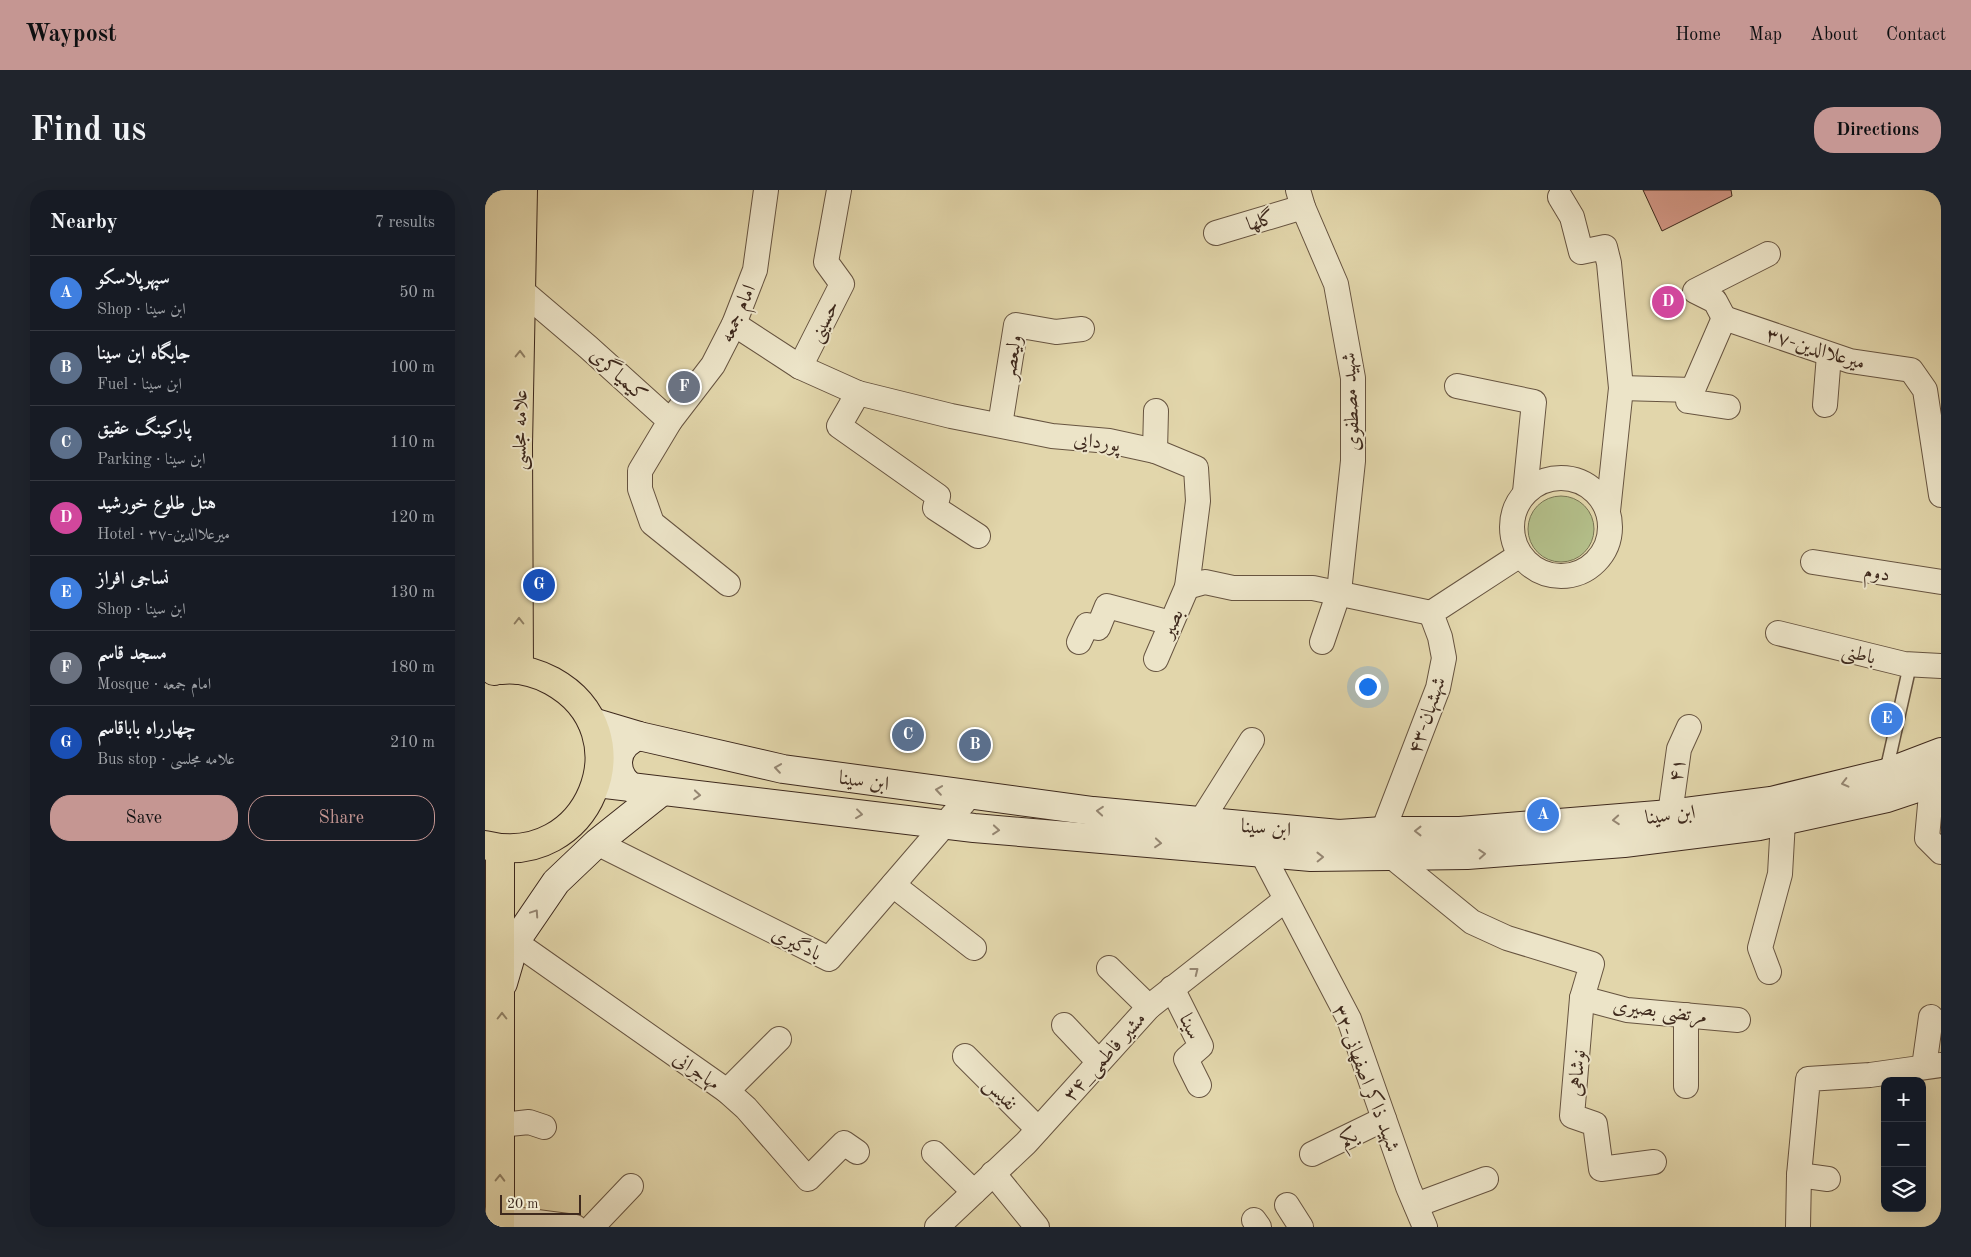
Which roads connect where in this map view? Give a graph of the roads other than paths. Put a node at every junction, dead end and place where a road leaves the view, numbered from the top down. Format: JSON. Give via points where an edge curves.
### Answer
{"nodes":[{"id":1,"x":496,"y":190,"type":"edge"},
{"id":2,"x":523,"y":190,"type":"edge"},
{"id":3,"x":766,"y":190,"type":"edge"},
{"id":4,"x":839,"y":190,"type":"edge"},
{"id":5,"x":1560,"y":197,"type":"dead end"},
{"id":6,"x":1300,"y":198,"type":"edge"},
{"id":7,"x":1216,"y":233,"type":"dead end"},
{"id":8,"x":1768,"y":254,"type":"dead end"},
{"id":9,"x":521,"y":290,"type":"junction"},
{"id":10,"x":1724,"y":318,"type":"junction"},
{"id":11,"x":734,"y":324,"type":"junction"},
{"id":12,"x":1081,"y":329,"type":"dead end"},
{"id":13,"x":1829,"y":355,"type":"junction"},
{"id":14,"x":800,"y":367,"type":"junction"},
{"id":15,"x":1457,"y":386,"type":"dead end"},
{"id":16,"x":1621,"y":388,"type":"junction"},
{"id":17,"x":1693,"y":390,"type":"junction"},
{"id":18,"x":868,"y":397,"type":"junction"},
{"id":19,"x":1825,"y":404,"type":"dead end"},
{"id":20,"x":1728,"y":407,"type":"dead end"},
{"id":21,"x":1156,"y":411,"type":"dead end"},
{"id":22,"x":670,"y":421,"type":"junction"},
{"id":23,"x":999,"y":425,"type":"junction"},
{"id":24,"x":1936,"y":427,"type":"edge"},
{"id":25,"x":1155,"y":451,"type":"junction"},
{"id":26,"x":1525,"y":492,"type":"junction"},
{"id":27,"x":1941,"y":495,"type":"edge"},
{"id":28,"x":1608,"y":510,"type":"junction"},
{"id":29,"x":978,"y":536,"type":"dead end"},
{"id":30,"x":1520,"y":555,"type":"junction"},
{"id":31,"x":1813,"y":562,"type":"dead end"},
{"id":32,"x":1941,"y":582,"type":"edge"},
{"id":33,"x":728,"y":584,"type":"dead end"},
{"id":34,"x":1187,"y":588,"type":"junction"},
{"id":35,"x":1339,"y":592,"type":"junction"},
{"id":36,"x":1431,"y":613,"type":"junction"},
{"id":37,"x":1171,"y":623,"type":"junction"},
{"id":38,"x":1778,"y":633,"type":"dead end"},
{"id":39,"x":1079,"y":642,"type":"dead end"},
{"id":40,"x":1322,"y":642,"type":"dead end"},
{"id":41,"x":1156,"y":659,"type":"dead end"},
{"id":42,"x":1910,"y":665,"type":"junction"},
{"id":43,"x":1941,"y":666,"type":"edge"},
{"id":44,"x":499,"y":672,"type":"edge"},
{"id":45,"x":592,"y":722,"type":"junction"},
{"id":46,"x":1689,"y":727,"type":"dead end"},
{"id":47,"x":639,"y":736,"type":"junction"},
{"id":48,"x":1252,"y":740,"type":"dead end"},
{"id":49,"x":1941,"y":752,"type":"edge"},
{"id":50,"x":1886,"y":773,"type":"junction"},
{"id":51,"x":1936,"y":782,"type":"edge"},
{"id":52,"x":597,"y":784,"type":"junction"},
{"id":53,"x":634,"y":789,"type":"junction"},
{"id":54,"x":661,"y":792,"type":"junction"},
{"id":55,"x":971,"y":794,"type":"junction"},
{"id":56,"x":1670,"y":814,"type":"junction"},
{"id":57,"x":1201,"y":821,"type":"junction"},
{"id":58,"x":1783,"y":821,"type":"junction"},
{"id":59,"x":947,"y":824,"type":"junction"},
{"id":60,"x":1248,"y":825,"type":"junction"},
{"id":61,"x":1387,"y":843,"type":"junction"},
{"id":62,"x":597,"y":844,"type":"junction"},
{"id":63,"x":493,"y":847,"type":"edge"},
{"id":64,"x":1260,"y":852,"type":"junction"},
{"id":65,"x":1941,"y":852,"type":"edge"},
{"id":66,"x":893,"y":885,"type":"junction"},
{"id":67,"x":1285,"y":900,"type":"junction"},
{"id":68,"x":515,"y":942,"type":"junction"},
{"id":69,"x":975,"y":948,"type":"dead end"},
{"id":70,"x":1109,"y":968,"type":"dead end"},
{"id":71,"x":1769,"y":972,"type":"dead end"},
{"id":72,"x":1172,"y":988,"type":"junction"},
{"id":73,"x":502,"y":989,"type":"junction"},
{"id":74,"x":1583,"y":998,"type":"junction"},
{"id":75,"x":1149,"y":1007,"type":"junction"},
{"id":76,"x":1686,"y":1015,"type":"junction"},
{"id":77,"x":1931,"y":1017,"type":"dead end"},
{"id":78,"x":1737,"y":1020,"type":"dead end"},
{"id":79,"x":1064,"y":1025,"type":"dead end"},
{"id":80,"x":779,"y":1039,"type":"dead end"},
{"id":81,"x":965,"y":1056,"type":"dead end"},
{"id":82,"x":1099,"y":1062,"type":"junction"},
{"id":83,"x":1932,"y":1066,"type":"edge"},
{"id":84,"x":1199,"y":1085,"type":"dead end"},
{"id":85,"x":1687,"y":1086,"type":"dead end"},
{"id":86,"x":727,"y":1091,"type":"junction"},
{"id":87,"x":1384,"y":1119,"type":"junction"},
{"id":88,"x":501,"y":1125,"type":"junction"},
{"id":89,"x":545,"y":1127,"type":"dead end"},
{"id":90,"x":1038,"y":1129,"type":"junction"},
{"id":91,"x":857,"y":1152,"type":"dead end"},
{"id":92,"x":934,"y":1153,"type":"dead end"},
{"id":93,"x":1312,"y":1154,"type":"dead end"},
{"id":94,"x":1654,"y":1162,"type":"dead end"},
{"id":95,"x":993,"y":1173,"type":"junction"},
{"id":96,"x":1799,"y":1175,"type":"junction"},
{"id":97,"x":1486,"y":1179,"type":"dead end"},
{"id":98,"x":1828,"y":1179,"type":"dead end"},
{"id":99,"x":631,"y":1186,"type":"dead end"},
{"id":100,"x":974,"y":1192,"type":"junction"},
{"id":101,"x":1287,"y":1205,"type":"dead end"},
{"id":102,"x":1415,"y":1205,"type":"junction"},
{"id":103,"x":500,"y":1222,"type":"edge"},
{"id":104,"x":575,"y":1227,"type":"edge"},
{"id":105,"x":592,"y":1227,"type":"edge"},
{"id":106,"x":937,"y":1227,"type":"edge"},
{"id":107,"x":1037,"y":1227,"type":"edge"},
{"id":108,"x":1300,"y":1227,"type":"edge"},
{"id":109,"x":1425,"y":1227,"type":"edge"},
{"id":110,"x":1798,"y":1227,"type":"edge"}],
"edges":[{"from":1,"to":44,"type":"main road","name":"علامه مجلسی","via":[[492,548]]},
{"from":2,"to":9,"type":"main road","name":"علامه مجلسی"},
{"from":3,"to":11,"type":"street","name":"امام جمعه","via":[[755,270]]},
{"from":4,"to":14,"type":"street","name":"حسینی","via":[[826,262],[842,284]]},
{"from":5,"to":16,"type":"street","via":[[1572,217],[1571,243],[1581,252],[1605,247]]},
{"from":6,"to":7,"type":"street","name":"گلها"},
{"from":6,"to":35,"type":"street","name":"شهید مصطفوی","via":[[1336,284],[1353,378],[1353,461]]},
{"from":8,"to":10,"type":"street","via":[[1695,291],[1715,301]]},
{"from":9,"to":22,"type":"street","name":"کیمیاگری"},
{"from":44,"to":9,"type":"main road","name":"علامه مجلسی","one_way":true,"via":[[518,445]]},
{"from":10,"to":13,"type":"street","name":"۳۷-میرعلاالدین"},
{"from":10,"to":17,"type":"street"},
{"from":11,"to":14,"type":"street","name":"پوردایی"},
{"from":11,"to":22,"type":"street","name":"امام جمعه","via":[[713,365]]},
{"from":12,"to":23,"type":"street","name":"ولیعصر","via":[[1056,332],[1016,325]]},
{"from":13,"to":19,"type":"street"},
{"from":13,"to":24,"type":"street","name":"۳۷-میرعلاالدین","via":[[1911,370],[1925,390]]},
{"from":14,"to":18,"type":"street","name":"پوردایی"},
{"from":15,"to":26,"type":"street","via":[[1534,402]]},
{"from":16,"to":17,"type":"street"},
{"from":16,"to":28,"type":"street"},
{"from":17,"to":20,"type":"street","via":[[1688,401]]},
{"from":18,"to":23,"type":"street","name":"پوردایی"},
{"from":18,"to":29,"type":"street","via":[[839,426],[938,496],[935,508]]},
{"from":21,"to":25,"type":"street"},
{"from":22,"to":33,"type":"street","via":[[640,471],[641,489],[652,523]]},
{"from":23,"to":25,"type":"street","name":"پوردایی"},
{"from":24,"to":27,"type":"street","name":"۳۷-میرعلاالدین"},
{"from":25,"to":34,"type":"street","name":"پوردایی","via":[[1196,468],[1198,500]]},
{"from":26,"to":28,"type":"street","via":[[1539,482],[1555,478],[1573,479],[1588,485],[1601,497]]},
{"from":26,"to":30,"type":"street","via":[[1515,506],[1511,523],[1513,540]]},
{"from":28,"to":30,"type":"street","via":[[1611,526],[1605,548],[1590,566],[1576,574],[1545,574]]},
{"from":30,"to":36,"type":"street"},
{"from":31,"to":32,"type":"street","name":"دوم"},
{"from":34,"to":35,"type":"street","via":[[1205,582],[1233,588],[1313,588]]},
{"from":34,"to":37,"type":"street","name":"بصیر"},
{"from":35,"to":36,"type":"street"},
{"from":35,"to":40,"type":"street","name":"شهید مصطفوی"},
{"from":36,"to":61,"type":"street","name":"۴۳-شهشهان","via":[[1444,658],[1438,688]]},
{"from":37,"to":39,"type":"street","via":[[1107,606],[1099,628],[1087,625]]},
{"from":37,"to":41,"type":"street","name":"بصیر"},
{"from":38,"to":42,"type":"street","name":"باطنی"},
{"from":42,"to":43,"type":"street","name":"باطنی"},
{"from":42,"to":50,"type":"lane"},
{"from":44,"to":45,"type":"main road","via":[[543,676],[564,688]]},
{"from":45,"to":47,"type":"main road","name":"ابن سینا"},
{"from":45,"to":52,"type":"main road","via":[[599,756]]},
{"from":46,"to":56,"type":"street","name":"۴۱","via":[[1679,748]]},
{"from":47,"to":53,"type":"main road","via":[[624,745],[618,761],[621,777]]},
{"from":55,"to":47,"type":"main road","name":"ابن سینا","one_way":true,"via":[[769,767]]},
{"from":48,"to":57,"type":"street"},
{"from":49,"to":50,"type":"main road","name":"ابن سینا"},
{"from":50,"to":56,"type":"main road","name":"ابن سینا","one_way":true,"via":[[1771,800]]},
{"from":51,"to":58,"type":"main road","name":"ابن سینا","via":[[1887,798]]},
{"from":51,"to":65,"type":"street","via":[[1927,838]]},
{"from":52,"to":53,"type":"main road","name":"ابن سینا"},
{"from":52,"to":63,"type":"main road","via":[[590,800],[567,829],[547,841],[524,848]]},
{"from":53,"to":54,"type":"main road","name":"ابن سینا"},
{"from":54,"to":59,"type":"main road","name":"ابن سینا","one_way":true},
{"from":54,"to":62,"type":"main road"},
{"from":57,"to":55,"type":"main road","name":"ابن سینا","one_way":true,"via":[[1093,811]]},
{"from":55,"to":59,"type":"street","name":"بادگیری"},
{"from":56,"to":61,"type":"main road","name":"ابن سینا","one_way":true,"via":[[1460,831]]},
{"from":57,"to":60,"type":"main road","name":"ابن سینا"},
{"from":61,"to":58,"type":"main road","name":"ابن سینا","one_way":true,"via":[[1467,855],[1624,843]]},
{"from":58,"to":71,"type":"street","via":[[1780,874],[1759,948]]},
{"from":59,"to":64,"type":"main road","name":"ابن سینا","one_way":true},
{"from":59,"to":66,"type":"street","name":"بادگیری"},
{"from":60,"to":61,"type":"main road","name":"ابن سینا","via":[[1339,834]]},
{"from":60,"to":64,"type":"street","name":"۳۲-شهید ذاکر اصفهانی"},
{"from":64,"to":61,"type":"main road","name":"ابن سینا","one_way":true,"via":[[1311,857]]},
{"from":61,"to":74,"type":"street","via":[[1437,896],[1472,922],[1507,938],[1592,964]]},
{"from":62,"to":66,"type":"street","name":"بادگیری","via":[[829,959]]},
{"from":68,"to":62,"type":"main road","one_way":true,"via":[[556,882]]},
{"from":63,"to":73,"type":"main road"},
{"from":64,"to":67,"type":"street","name":"۳۲-شهید ذاکر اصفهانی"},
{"from":66,"to":69,"type":"street"},
{"from":72,"to":67,"type":"street","name":"۳۴_مشیر فاطمی","one_way":true},
{"from":67,"to":87,"type":"street","name":"۳۲-شهید ذاکر اصفهانی","via":[[1349,1019]]},
{"from":68,"to":73,"type":"main road"},
{"from":68,"to":86,"type":"street","name":"مهاجرانی"},
{"from":70,"to":75,"type":"street"},
{"from":72,"to":75,"type":"street","name":"۳۴_مشیر فاطمی"},
{"from":72,"to":84,"type":"street","name":"سینا","via":[[1201,1046],[1186,1059]]},
{"from":88,"to":73,"type":"main road","one_way":true},
{"from":74,"to":76,"type":"street","name":"مرتضی بصیری","via":[[1627,1010]]},
{"from":74,"to":94,"type":"street","name":"نوشاهی","via":[[1572,1116],[1595,1124],[1601,1169]]},
{"from":75,"to":82,"type":"street","name":"۳۴_مشیر فاطمی"},
{"from":76,"to":78,"type":"street","name":"مرتضی بصیری"},
{"from":76,"to":85,"type":"street"},
{"from":77,"to":83,"type":"street"},
{"from":79,"to":82,"type":"street"},
{"from":80,"to":86,"type":"street"},
{"from":81,"to":90,"type":"street","name":"نفیس"},
{"from":82,"to":90,"type":"street","name":"۳۴_مشیر فاطمی"},
{"from":83,"to":96,"type":"street","via":[[1808,1079]]},
{"from":86,"to":91,"type":"street","name":"مهاجرانی","via":[[808,1179],[844,1143]]},
{"from":87,"to":93,"type":"street","name":"یکم"},
{"from":87,"to":102,"type":"street","name":"۳۲-شهید ذاکر اصفهانی"},
{"from":88,"to":89,"type":"street","via":[[529,1122]]},
{"from":103,"to":88,"type":"main road","one_way":true},
{"from":90,"to":95,"type":"street","name":"۳۴_مشیر فاطمی"},
{"from":92,"to":100,"type":"street"},
{"from":95,"to":100,"type":"street","name":"۳۴_مشیر فاطمی"},
{"from":95,"to":107,"type":"street"},
{"from":96,"to":98,"type":"street"},
{"from":96,"to":110,"type":"street"},
{"from":97,"to":102,"type":"street"},
{"from":99,"to":105,"type":"street"},
{"from":100,"to":106,"type":"street","name":"۳۴_مشیر فاطمی"},
{"from":101,"to":108,"type":"street"},
{"from":102,"to":109,"type":"street","name":"۳۲-شهید ذاکر اصفهانی"},
{"from":103,"to":104,"type":"street"}]}
